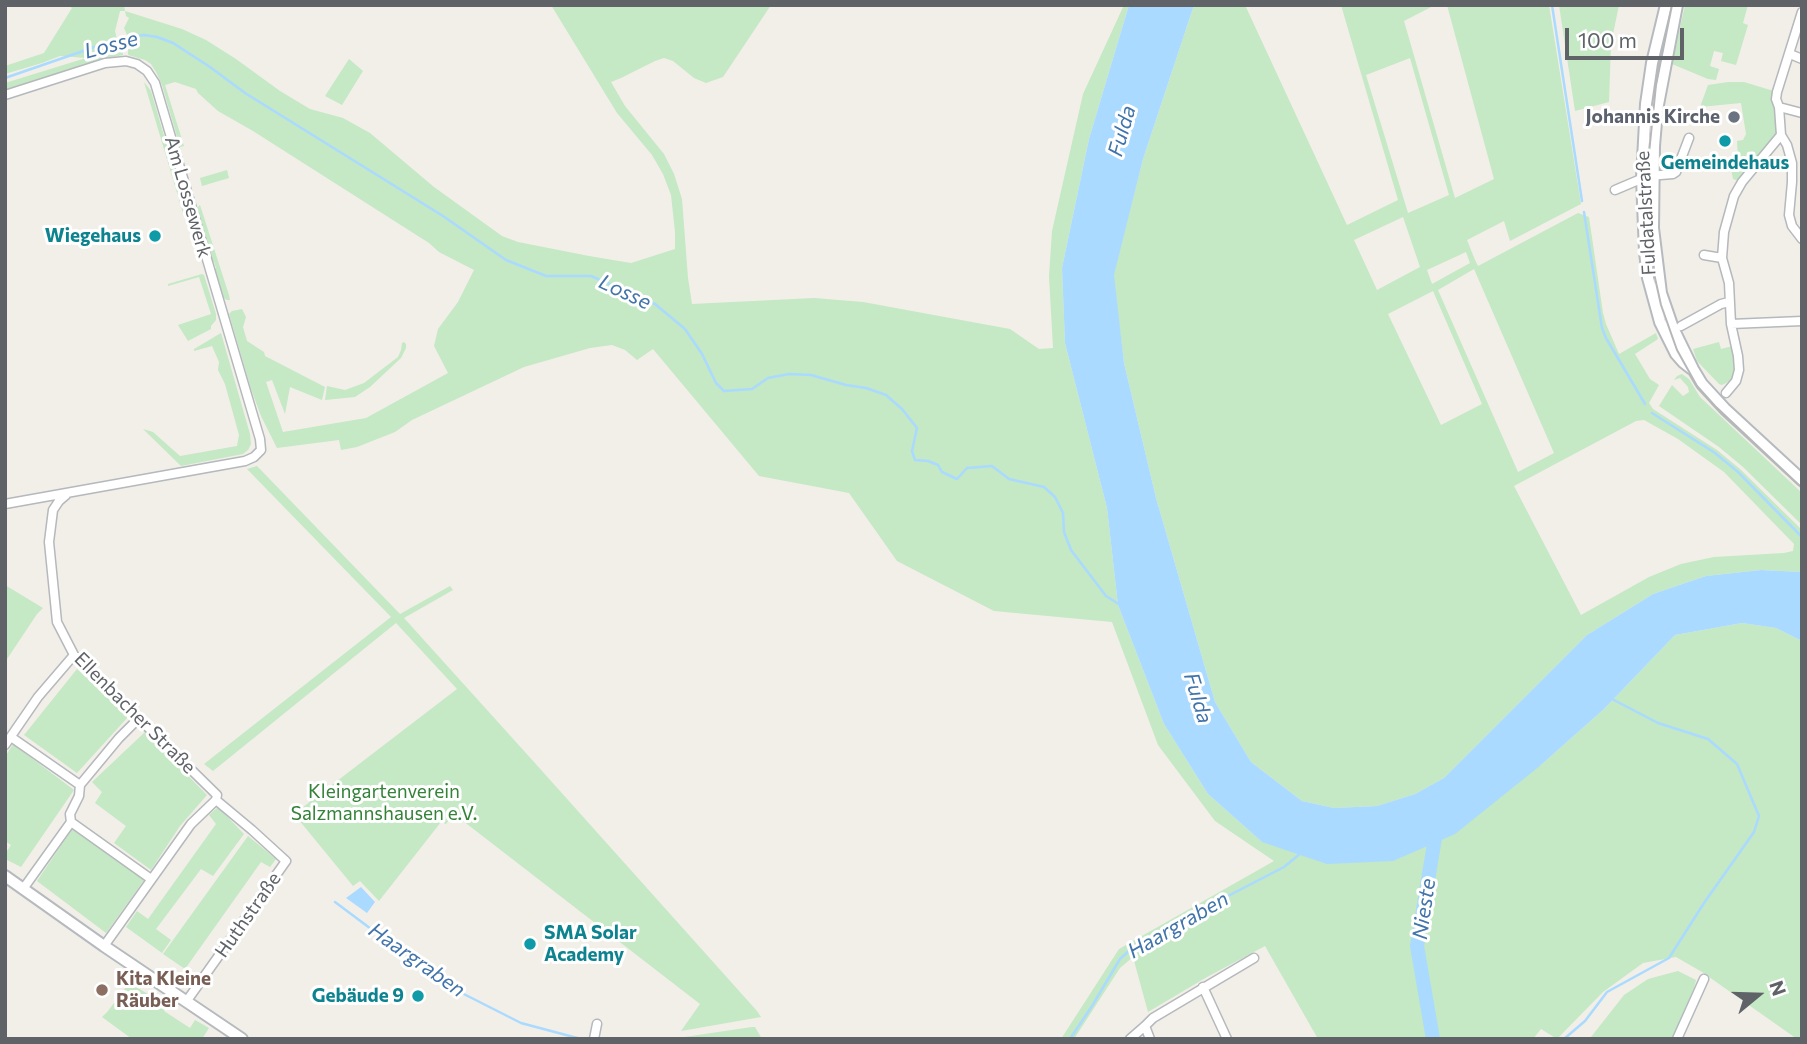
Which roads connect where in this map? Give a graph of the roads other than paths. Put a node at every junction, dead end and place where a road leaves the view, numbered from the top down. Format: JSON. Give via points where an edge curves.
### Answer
{"nodes":[{"id":1,"x":1666,"y":5,"type":"edge"},
{"id":2,"x":1677,"y":5,"type":"edge"},
{"id":3,"x":1802,"y":12,"type":"edge"},
{"id":4,"x":1790,"y":54,"type":"junction"},
{"id":5,"x":1802,"y":59,"type":"edge"},
{"id":6,"x":5,"y":95,"type":"edge"},
{"id":7,"x":1779,"y":107,"type":"junction"},
{"id":8,"x":1802,"y":113,"type":"edge"},
{"id":9,"x":1781,"y":135,"type":"junction"},
{"id":10,"x":1689,"y":138,"type":"dead end"},
{"id":11,"x":1647,"y":176,"type":"junction"},
{"id":12,"x":1615,"y":190,"type":"dead end"},
{"id":13,"x":1802,"y":239,"type":"edge"},
{"id":14,"x":1703,"y":255,"type":"dead end"},
{"id":15,"x":1722,"y":258,"type":"junction"},
{"id":16,"x":1729,"y":302,"type":"junction"},
{"id":17,"x":1802,"y":321,"type":"edge"},
{"id":18,"x":1731,"y":324,"type":"junction"},
{"id":19,"x":1681,"y":326,"type":"dead end"},
{"id":20,"x":1726,"y":393,"type":"dead end"},
{"id":21,"x":1802,"y":480,"type":"edge"},
{"id":22,"x":68,"y":492,"type":"junction"},
{"id":23,"x":5,"y":503,"type":"edge"},
{"id":24,"x":74,"y":655,"type":"junction"},
{"id":25,"x":139,"y":718,"type":"junction"},
{"id":26,"x":11,"y":737,"type":"junction"},
{"id":27,"x":5,"y":745,"type":"edge"},
{"id":28,"x":80,"y":785,"type":"junction"},
{"id":29,"x":216,"y":800,"type":"junction"},
{"id":30,"x":71,"y":822,"type":"junction"},
{"id":31,"x":286,"y":861,"type":"joint"},
{"id":32,"x":5,"y":876,"type":"edge"},
{"id":33,"x":151,"y":879,"type":"junction"},
{"id":34,"x":23,"y":889,"type":"junction"},
{"id":35,"x":104,"y":946,"type":"junction"},
{"id":36,"x":1254,"y":958,"type":"dead end"},
{"id":37,"x":1704,"y":979,"type":"dead end"},
{"id":38,"x":1203,"y":987,"type":"junction"},
{"id":39,"x":186,"y":1002,"type":"junction"},
{"id":40,"x":1145,"y":1027,"type":"junction"},
{"id":41,"x":242,"y":1039,"type":"edge"},
{"id":42,"x":1130,"y":1039,"type":"edge"},
{"id":43,"x":1150,"y":1039,"type":"edge"},
{"id":44,"x":1227,"y":1039,"type":"edge"},
{"id":45,"x":1678,"y":1039,"type":"edge"}],
"edges":[{"from":1,"to":11,"type":"main road","name":"Fuldatalstraße","via":[[1646,104]]},
{"from":2,"to":11,"type":"main road","name":"Fuldatalstraße"},
{"from":3,"to":4,"type":"street"},
{"from":4,"to":5,"type":"street"},
{"from":4,"to":7,"type":"street","via":[[1777,92]]},
{"from":6,"to":22,"type":"street","name":"Am Lossewerk","via":[[105,63],[126,61],[147,71],[155,83],[260,439],[261,450],[245,461]]},
{"from":7,"to":8,"type":"street"},
{"from":7,"to":9,"type":"street"},
{"from":9,"to":13,"type":"street","via":[[1792,163],[1791,226]]},
{"from":9,"to":15,"type":"street","via":[[1734,196]]},
{"from":10,"to":11,"type":"street","via":[[1676,172]]},
{"from":11,"to":12,"type":"street"},
{"from":11,"to":21,"type":"main road","name":"Fuldatalstraße","via":[[1648,278],[1660,322],[1674,350],[1725,409]]},
{"from":14,"to":15,"type":"street"},
{"from":15,"to":16,"type":"street"},
{"from":16,"to":18,"type":"street"},
{"from":16,"to":19,"type":"street"},
{"from":17,"to":18,"type":"street"},
{"from":18,"to":20,"type":"street","via":[[1739,370]]},
{"from":22,"to":23,"type":"street"},
{"from":22,"to":24,"type":"street","name":"Ellenbacher Straße","via":[[53,510],[49,542],[57,622]]},
{"from":24,"to":25,"type":"street","name":"Ellenbacher Straße"},
{"from":24,"to":26,"type":"street","via":[[38,696]]},
{"from":25,"to":28,"type":"street"},
{"from":25,"to":29,"type":"street","name":"Ellenbacher Straße"},
{"from":26,"to":27,"type":"street"},
{"from":26,"to":28,"type":"street"},
{"from":28,"to":30,"type":"street"},
{"from":29,"to":31,"type":"street","name":"Ellenbacher Straße"},
{"from":29,"to":33,"type":"street","via":[[191,824]]},
{"from":30,"to":33,"type":"street"},
{"from":30,"to":34,"type":"street"},
{"from":31,"to":39,"type":"street","name":"Huthstraße"},
{"from":32,"to":34,"type":"main road"},
{"from":33,"to":35,"type":"street"},
{"from":34,"to":35,"type":"main road"},
{"from":35,"to":39,"type":"main road"},
{"from":36,"to":38,"type":"street"},
{"from":37,"to":45,"type":"street"},
{"from":38,"to":40,"type":"street"},
{"from":38,"to":44,"type":"street"},
{"from":39,"to":41,"type":"main road"},
{"from":40,"to":42,"type":"street"},
{"from":40,"to":43,"type":"street"}]}
